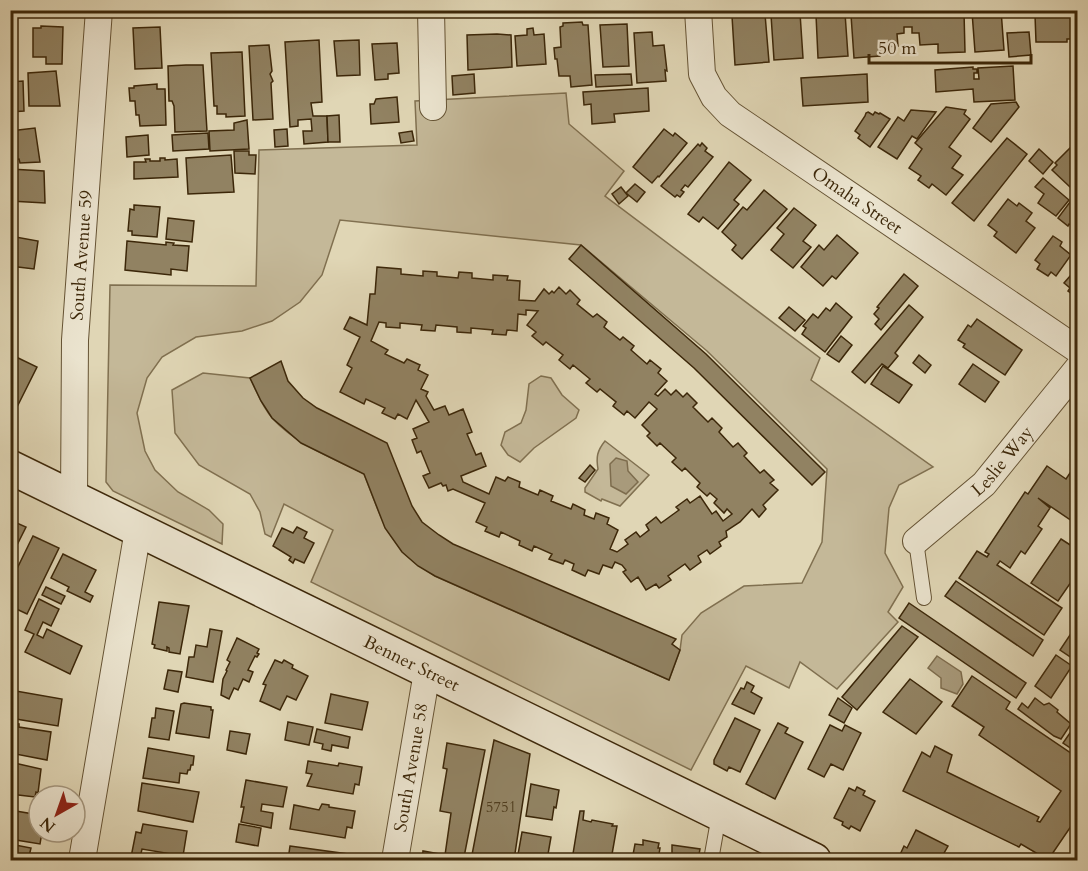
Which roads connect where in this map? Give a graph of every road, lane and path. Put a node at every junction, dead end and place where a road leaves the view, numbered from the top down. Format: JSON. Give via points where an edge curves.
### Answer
{"nodes":[{"id":1,"x":99,"y":10,"type":"edge"},
{"id":2,"x":431,"y":10,"type":"edge"},
{"id":3,"x":698,"y":10,"type":"edge"},
{"id":4,"x":433,"y":107,"type":"dead end"},
{"id":5,"x":1077,"y":350,"type":"edge"},
{"id":6,"x":1077,"y":368,"type":"edge"},
{"id":7,"x":10,"y":468,"type":"edge"},
{"id":8,"x":74,"y":499,"type":"junction"},
{"id":9,"x":138,"y":530,"type":"junction"},
{"id":10,"x":916,"y":541,"type":"joint"},
{"id":11,"x":924,"y":598,"type":"dead end"},
{"id":12,"x":427,"y":672,"type":"junction"},
{"id":13,"x":719,"y":814,"type":"junction"},
{"id":14,"x":82,"y":861,"type":"edge"},
{"id":15,"x":395,"y":861,"type":"edge"},
{"id":16,"x":711,"y":861,"type":"edge"},
{"id":17,"x":814,"y":861,"type":"edge"}],
"edges":[{"from":1,"to":8,"type":"street","name":"South Avenue 59","via":[[75,340]]},
{"from":2,"to":4,"type":"street"},
{"from":3,"to":5,"type":"street","name":"Omaha Street","via":[[702,74],[714,97],[730,114]]},
{"from":6,"to":10,"type":"street","name":"Leslie Way","via":[[984,484]]},
{"from":7,"to":8,"type":"street","name":"Benner Street"},
{"from":8,"to":9,"type":"street","name":"Benner Street"},
{"from":9,"to":12,"type":"street","name":"Benner Street"},
{"from":9,"to":14,"type":"street"},
{"from":10,"to":11,"type":"lane"},
{"from":12,"to":13,"type":"street","name":"Benner Street"},
{"from":12,"to":15,"type":"street","name":"South Avenue 58"},
{"from":13,"to":16,"type":"lane"},
{"from":13,"to":17,"type":"street","name":"Benner Street"}]}
